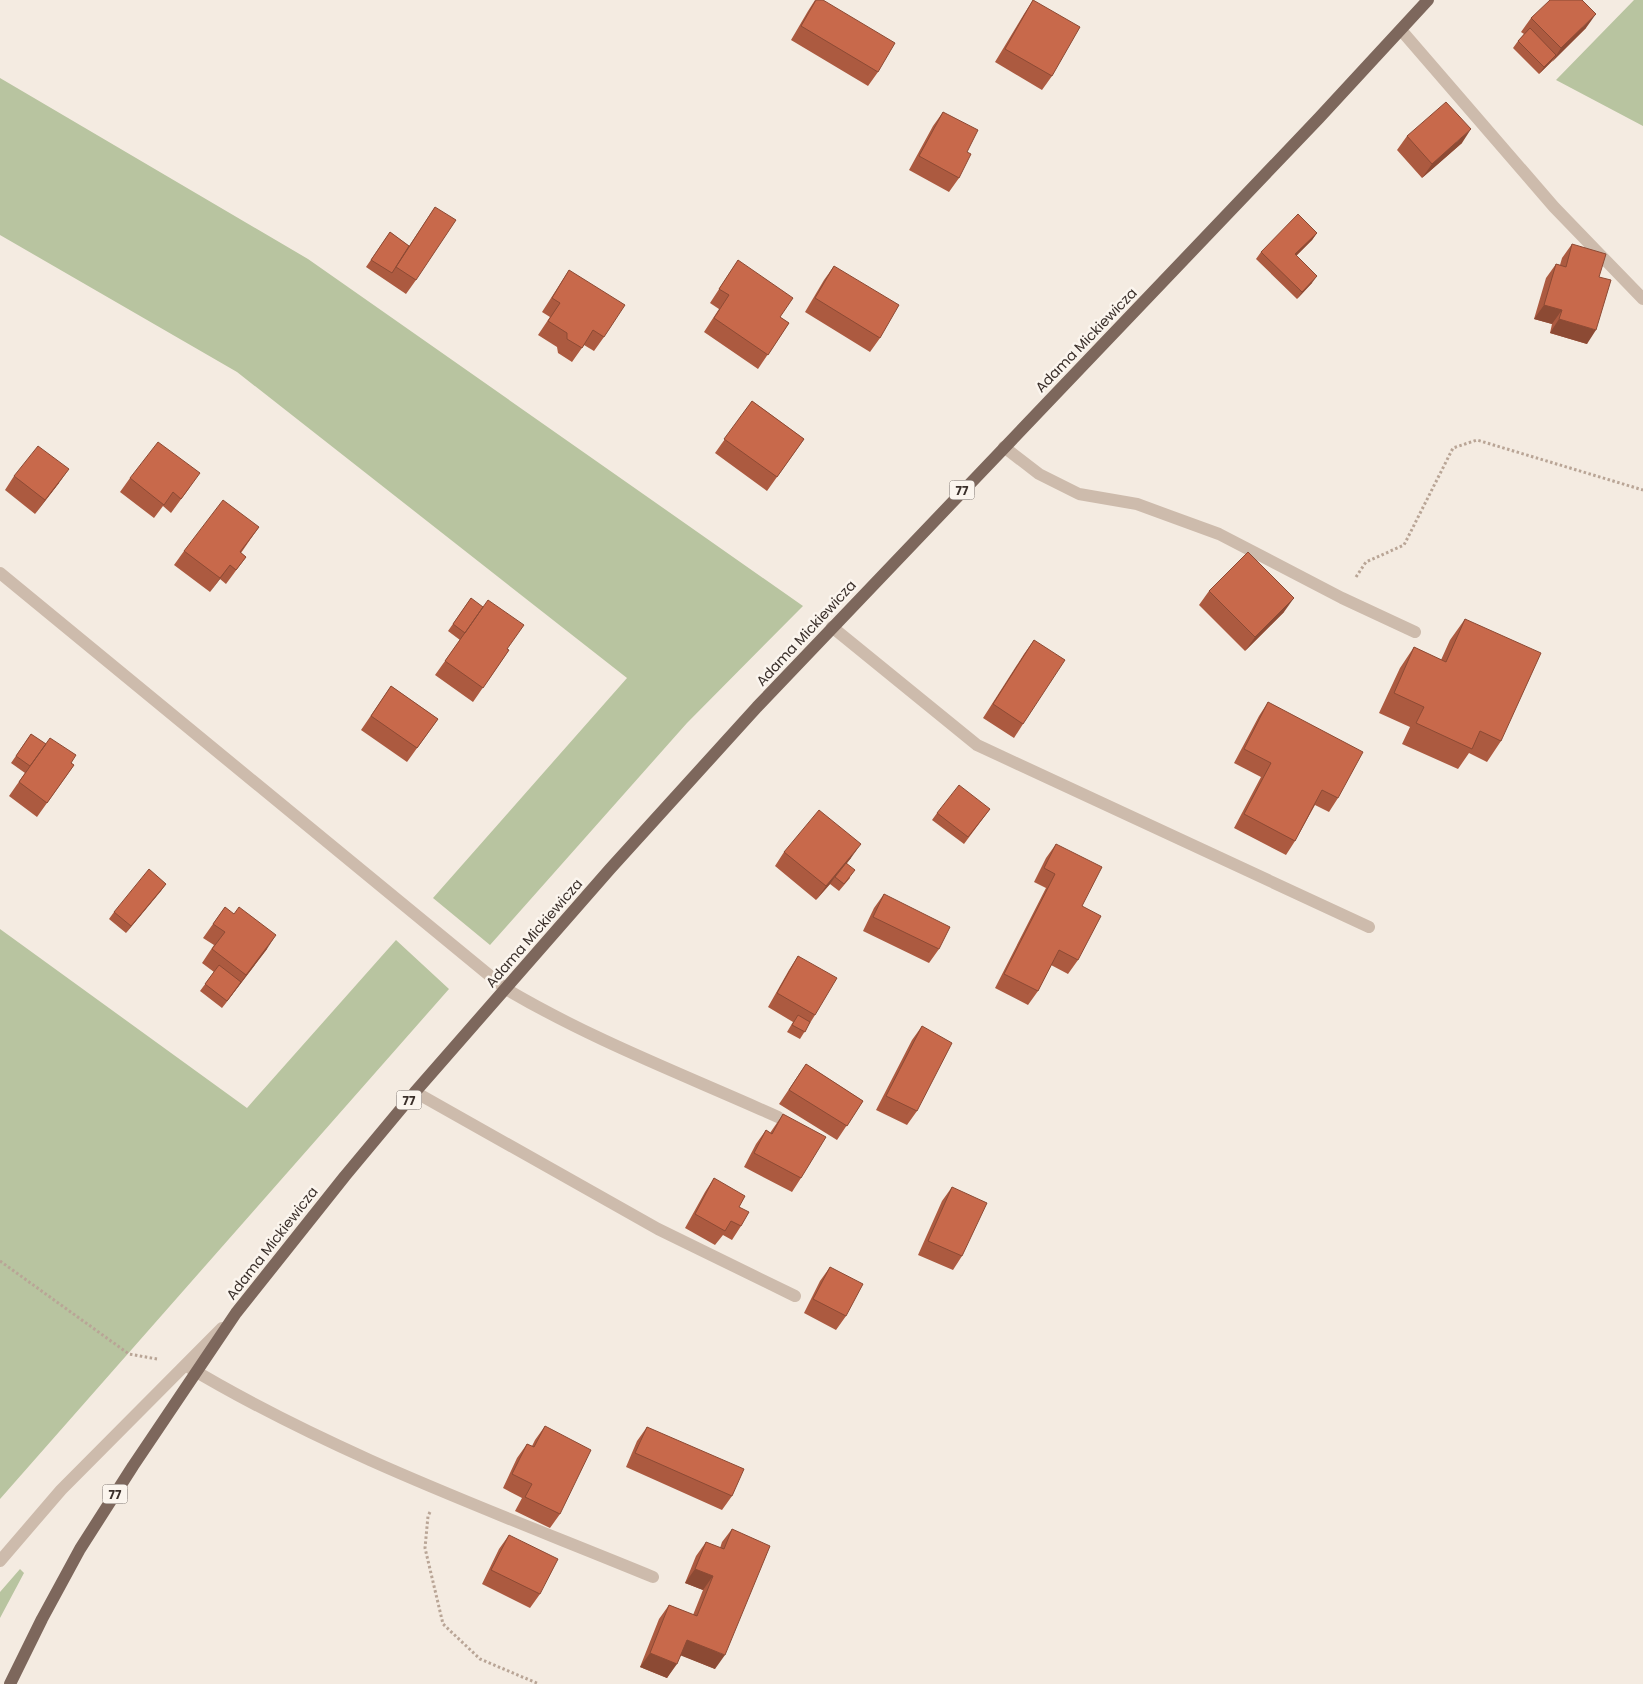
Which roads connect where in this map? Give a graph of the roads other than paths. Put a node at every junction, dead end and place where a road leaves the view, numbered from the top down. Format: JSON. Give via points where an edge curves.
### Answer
{"nodes":[{"id":1,"x":1428,"y":0,"type":"edge"},
{"id":2,"x":1400,"y":30,"type":"junction"},
{"id":3,"x":1643,"y":299,"type":"edge"},
{"id":4,"x":1004,"y":447,"type":"junction"},
{"id":5,"x":0,"y":573,"type":"edge"},
{"id":6,"x":832,"y":627,"type":"junction"},
{"id":7,"x":1415,"y":632,"type":"dead end"},
{"id":8,"x":1369,"y":927,"type":"dead end"},
{"id":9,"x":506,"y":989,"type":"junction"},
{"id":10,"x":415,"y":1092,"type":"junction"},
{"id":11,"x":778,"y":1117,"type":"dead end"},
{"id":12,"x":795,"y":1296,"type":"dead end"},
{"id":13,"x":191,"y":1369,"type":"junction"},
{"id":14,"x":0,"y":1561,"type":"edge"},
{"id":15,"x":653,"y":1578,"type":"dead end"},
{"id":16,"x":10,"y":1684,"type":"edge"}],
"edges":[{"from":1,"to":2,"type":"main road","name":"Adama Mickiewicza","number":"77"},
{"from":2,"to":3,"type":"street","via":[[1554,207]]},
{"from":2,"to":4,"type":"main road","name":"Adama Mickiewicza","number":"77"},
{"from":4,"to":6,"type":"main road","name":"Adama Mickiewicza","number":"77"},
{"from":4,"to":7,"type":"street","via":[[1039,474],[1079,494],[1137,504],[1219,534]]},
{"from":5,"to":9,"type":"street"},
{"from":6,"to":8,"type":"street","via":[[976,745]]},
{"from":6,"to":9,"type":"main road","name":"Adama Mickiewicza","number":"77","via":[[682,789]]},
{"from":9,"to":10,"type":"main road","name":"Adama Mickiewicza","number":"77"},
{"from":9,"to":11,"type":"street","via":[[584,1030]]},
{"from":10,"to":12,"type":"street","via":[[658,1229]]},
{"from":10,"to":13,"type":"main road","name":"Adama Mickiewicza","number":"77"},
{"from":13,"to":14,"type":"street","name":"Adama Mickiewicza","via":[[62,1490]]},
{"from":13,"to":15,"type":"street","via":[[323,1440]]},
{"from":13,"to":16,"type":"main road","name":"Adama Mickiewicza","number":"77","via":[[80,1549]]}]}
